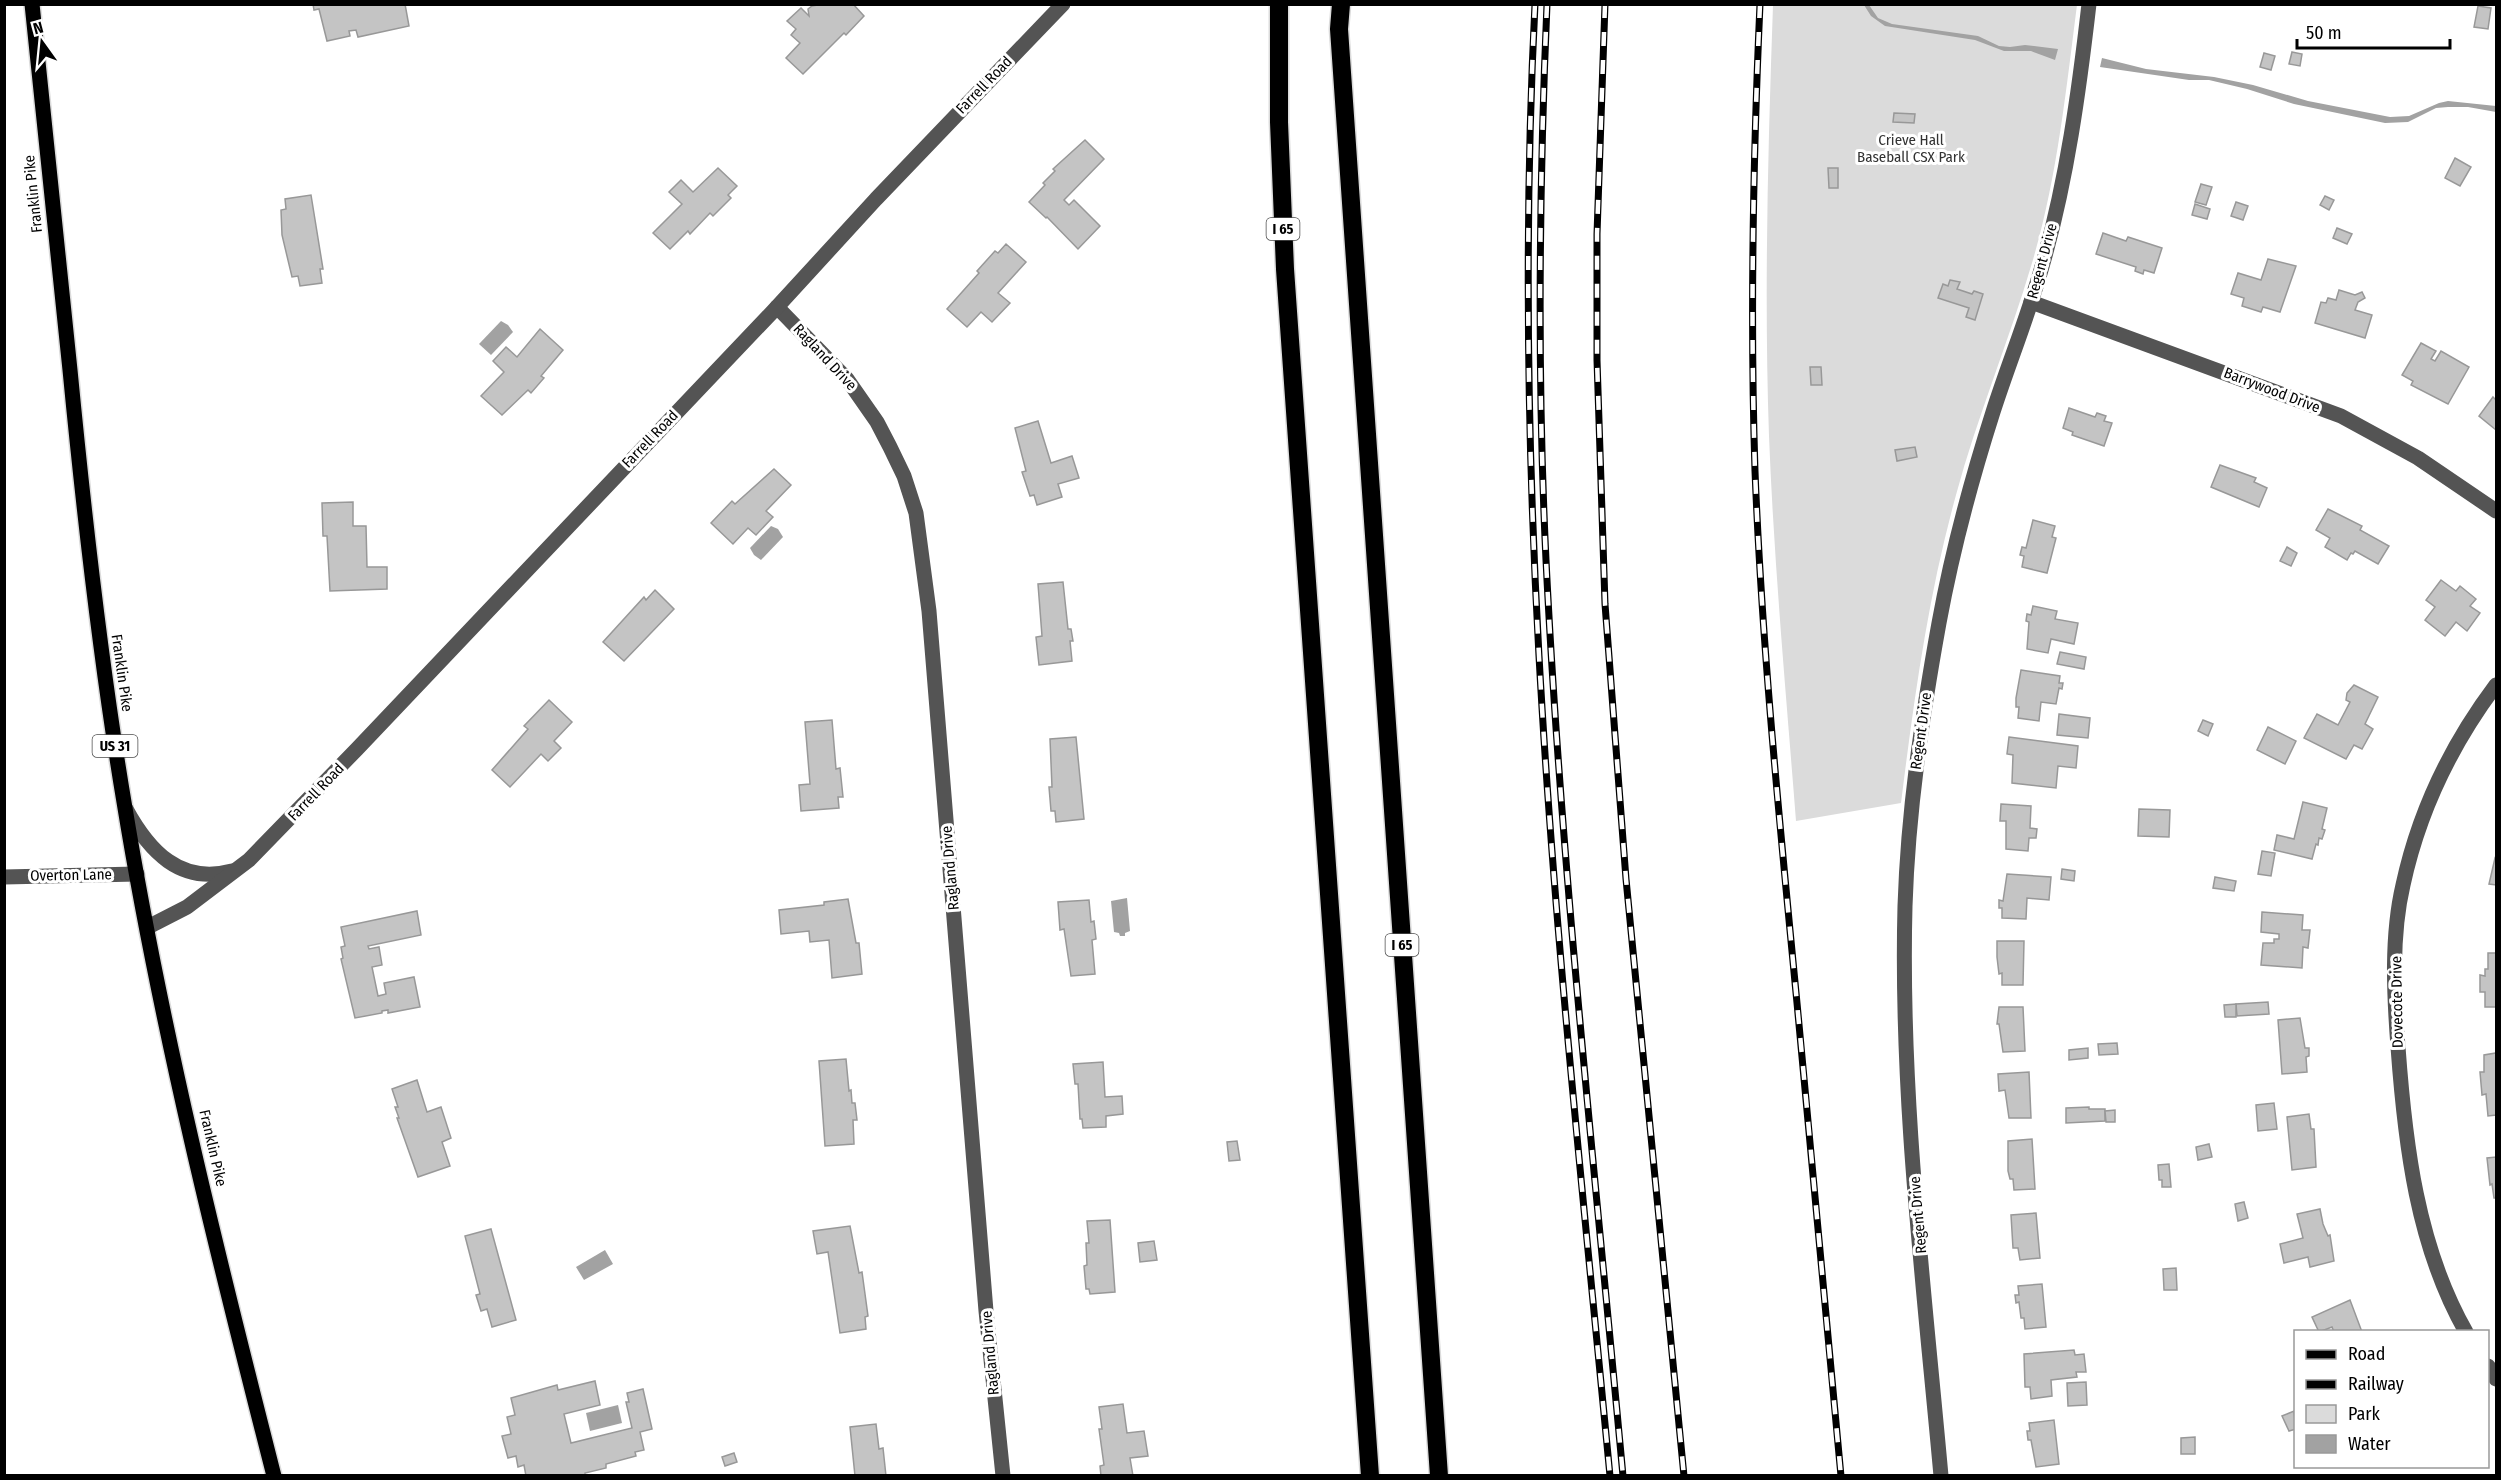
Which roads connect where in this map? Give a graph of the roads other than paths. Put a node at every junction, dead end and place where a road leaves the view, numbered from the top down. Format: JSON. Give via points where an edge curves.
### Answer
{"nodes":[{"id":1,"x":32,"y":4,"type":"edge"},
{"id":2,"x":1063,"y":4,"type":"edge"},
{"id":3,"x":1279,"y":4,"type":"edge"},
{"id":4,"x":1341,"y":4,"type":"edge"},
{"id":5,"x":2089,"y":4,"type":"edge"},
{"id":6,"x":2031,"y":302,"type":"junction"},
{"id":7,"x":777,"y":307,"type":"junction"},
{"id":8,"x":2496,"y":511,"type":"edge"},
{"id":9,"x":2496,"y":685,"type":"edge"},
{"id":10,"x":124,"y":806,"type":"junction"},
{"id":11,"x":235,"y":870,"type":"junction"},
{"id":12,"x":137,"y":874,"type":"junction"},
{"id":13,"x":4,"y":877,"type":"edge"},
{"id":14,"x":148,"y":927,"type":"junction"},
{"id":15,"x":2465,"y":1330,"type":"edge"},
{"id":16,"x":274,"y":1476,"type":"edge"},
{"id":17,"x":1003,"y":1476,"type":"edge"},
{"id":18,"x":1370,"y":1476,"type":"edge"},
{"id":19,"x":1439,"y":1476,"type":"edge"},
{"id":20,"x":1941,"y":1476,"type":"edge"}],
"edges":[{"from":1,"to":10,"type":"main road","name":"Franklin Pike","number":"US 31","via":[[86,526]]},
{"from":2,"to":7,"type":"street","name":"Farrell Road"},
{"from":3,"to":18,"type":"highway","number":"I 65","via":[[1285,269]]},
{"from":4,"to":19,"type":"highway","number":"I 65","via":[[1339,29]]},
{"from":5,"to":6,"type":"street","name":"Regent Drive","via":[[2064,174]]},
{"from":6,"to":8,"type":"street","name":"Barrywood Drive","via":[[2342,416],[2418,458]]},
{"from":6,"to":20,"type":"street","name":"Regent Drive","via":[[1981,448],[1950,569],[1928,684],[1910,830],[1904,944],[1908,1060]]},
{"from":7,"to":11,"type":"street","name":"Farrell Road","via":[[365,741]]},
{"from":7,"to":17,"type":"street","name":"Ragland Drive","via":[[834,363],[877,422],[904,476],[920,534]]},
{"from":9,"to":15,"type":"street","name":"Dovecote Drive","via":[[2458,742],[2426,804],[2402,888],[2396,939],[2395,1009],[2416,1191],[2430,1249]]},
{"from":10,"to":11,"type":"street","via":[[145,841],[162,857],[199,873]]},
{"from":10,"to":12,"type":"main road","name":"Franklin Pike","number":"US 31"},
{"from":11,"to":14,"type":"street","name":"Farrell Road","via":[[187,908]]},
{"from":12,"to":13,"type":"street","name":"Overton Lane"},
{"from":12,"to":14,"type":"main road","name":"Franklin Pike","number":"US 31"},
{"from":14,"to":16,"type":"main road","name":"Franklin Pike","number":"US 31","via":[[189,1124]]}]}
